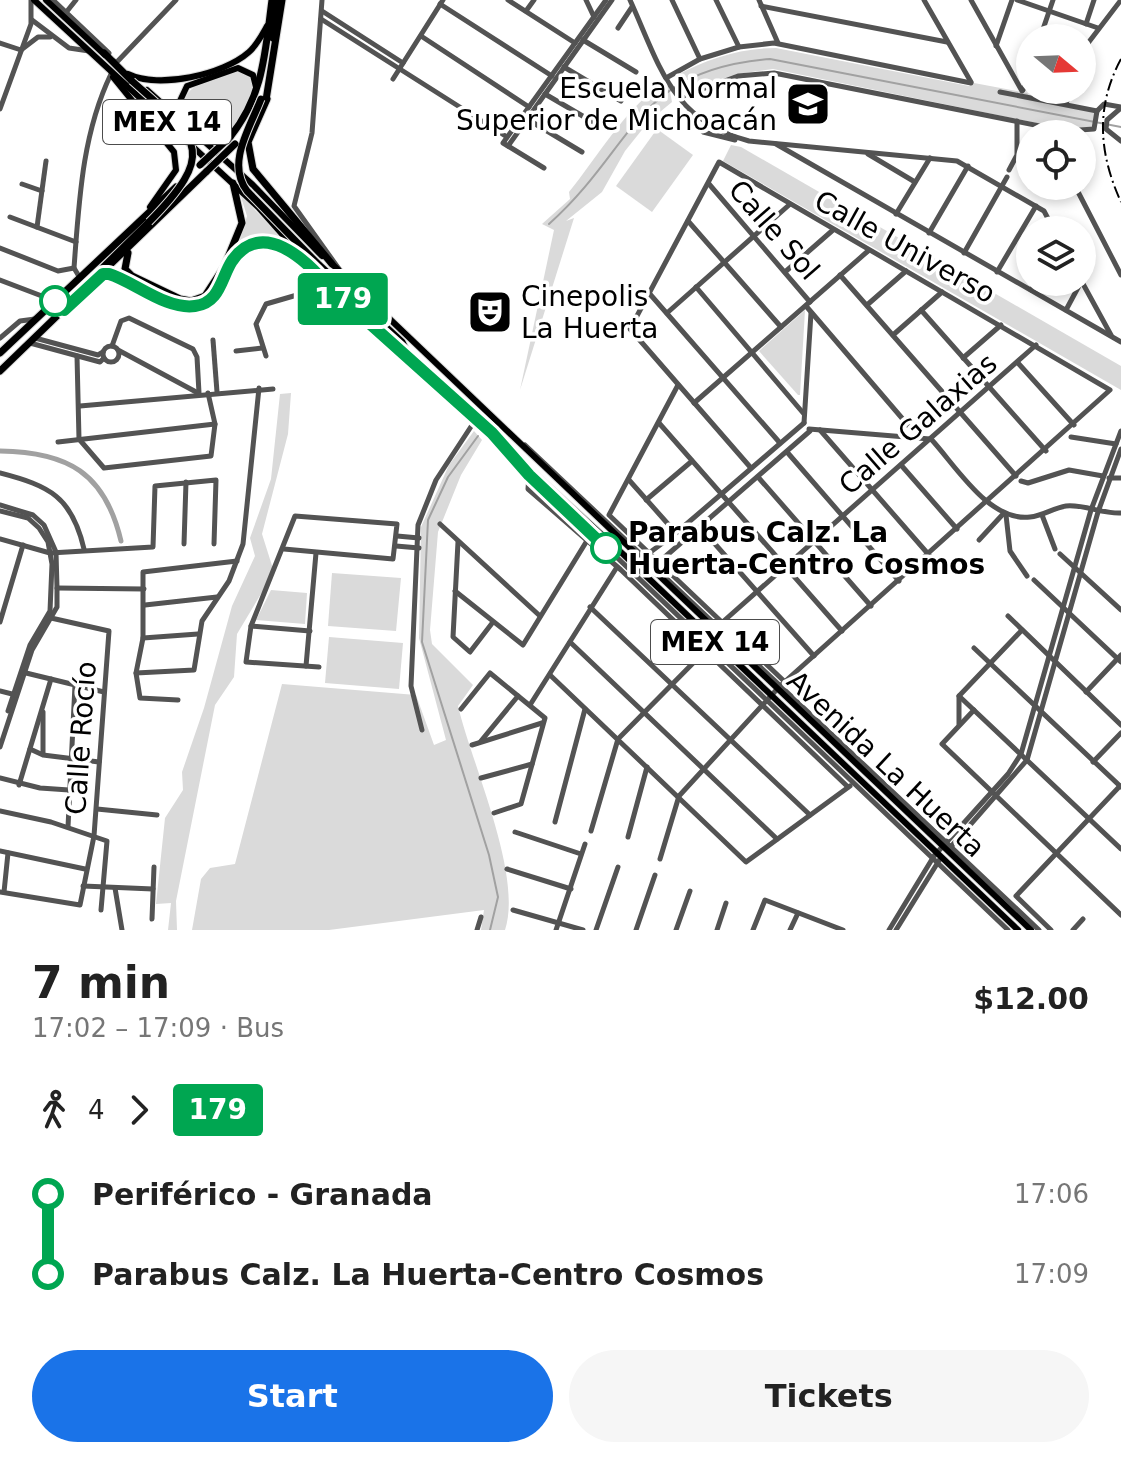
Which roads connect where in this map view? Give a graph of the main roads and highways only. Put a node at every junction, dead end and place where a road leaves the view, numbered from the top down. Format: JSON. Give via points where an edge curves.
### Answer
{"nodes":[{"id":1,"x":32,"y":0,"type":"edge"},
{"id":2,"x":46,"y":0,"type":"edge"},
{"id":3,"x":277,"y":0,"type":"edge"},
{"id":4,"x":269,"y":22,"type":"junction"},
{"id":5,"x":104,"y":53,"type":"junction"},
{"id":6,"x":101,"y":62,"type":"junction"},
{"id":7,"x":130,"y":78,"type":"junction"},
{"id":8,"x":262,"y":97,"type":"junction"},
{"id":9,"x":196,"y":131,"type":"junction"},
{"id":10,"x":204,"y":168,"type":"junction"},
{"id":11,"x":233,"y":183,"type":"junction"},
{"id":12,"x":146,"y":220,"type":"junction"},
{"id":13,"x":129,"y":250,"type":"junction"},
{"id":14,"x":306,"y":260,"type":"junction"},
{"id":15,"x":332,"y":264,"type":"junction"},
{"id":16,"x":103,"y":274,"type":"junction"},
{"id":17,"x":65,"y":308,"type":"junction"},
{"id":18,"x":0,"y":353,"type":"edge"},
{"id":19,"x":413,"y":364,"type":"junction"},
{"id":20,"x":0,"y":371,"type":"edge"},
{"id":21,"x":624,"y":555,"type":"junction"},
{"id":22,"x":638,"y":563,"type":"junction"},
{"id":23,"x":774,"y":694,"type":"junction"},
{"id":24,"x":942,"y":852,"type":"junction"},
{"id":25,"x":1018,"y":930,"type":"edge"},
{"id":26,"x":1031,"y":930,"type":"edge"}],
"edges":[{"from":1,"to":6,"type":"main road","number":"MEX 14"},
{"from":2,"to":5,"type":"main road"},
{"from":3,"to":4,"type":"highway"},
{"from":3,"to":8,"type":"highway"},
{"from":4,"to":7,"type":"main road","via":[[254,47],[238,60],[173,82]]},
{"from":4,"to":8,"type":"highway"},
{"from":5,"to":7,"type":"highway"},
{"from":5,"to":7,"type":"main road","number":"MEX 14"},
{"from":6,"to":11,"type":"main road","number":"MEX 14"},
{"from":6,"to":12,"type":"main road","via":[[169,143],[177,161],[172,180]]},
{"from":7,"to":9,"type":"main road","number":"MEX 14"},
{"from":7,"to":12,"type":"highway","bridge":true,"via":[[187,131],[192,147],[182,185]]},
{"from":8,"to":9,"type":"main road","via":[[253,75],[238,68],[187,86],[179,103]]},
{"from":8,"to":10,"type":"highway","bridge":true},
{"from":8,"to":15,"type":"highway","via":[[248,142],[253,169]]},
{"from":8,"to":19,"type":"highway","bridge":true,"via":[[239,156],[240,180],[316,262],[402,342]]},
{"from":9,"to":15,"type":"main road","number":"MEX 14"},
{"from":10,"to":12,"type":"highway"},
{"from":10,"to":13,"type":"highway"},
{"from":11,"to":13,"type":"highway","via":[[242,223],[205,296],[180,299],[132,276],[125,269]]},
{"from":11,"to":14,"type":"main road","number":"MEX 14"},
{"from":12,"to":17,"type":"highway"},
{"from":12,"to":18,"type":"highway"},
{"from":13,"to":16,"type":"highway"},
{"from":14,"to":16,"type":"highway","via":[[284,246],[256,244],[233,259],[211,300],[196,306],[172,303]]},
{"from":14,"to":19,"type":"main road","name":"Avenida La Huerta","number":"MEX 14"},
{"from":15,"to":21,"type":"main road","name":"Avenida La Huerta","number":"MEX 14","via":[[517,440]]},
{"from":16,"to":17,"type":"highway"},
{"from":17,"to":20,"type":"highway"},
{"from":19,"to":21,"type":"main road","name":"Avenida La Huerta","number":"MEX 14"},
{"from":21,"to":22,"type":"main road","name":"Avenida La Huerta","number":"MEX 14"},
{"from":22,"to":23,"type":"main road","name":"Avenida La Huerta","number":"MEX 14","via":[[712,644]]},
{"from":22,"to":23,"type":"main road","name":"Avenida La Huerta","number":"MEX 14","via":[[654,565],[718,627]]},
{"from":23,"to":24,"type":"main road","name":"Avenida La Huerta","number":"MEX 14"},
{"from":23,"to":24,"type":"main road","name":"Avenida La Huerta","number":"MEX 14","via":[[857,780]]},
{"from":24,"to":25,"type":"main road","name":"Avenida La Huerta","number":"MEX 14"},
{"from":24,"to":26,"type":"main road","name":"Avenida La Huerta","number":"MEX 14"}]}
